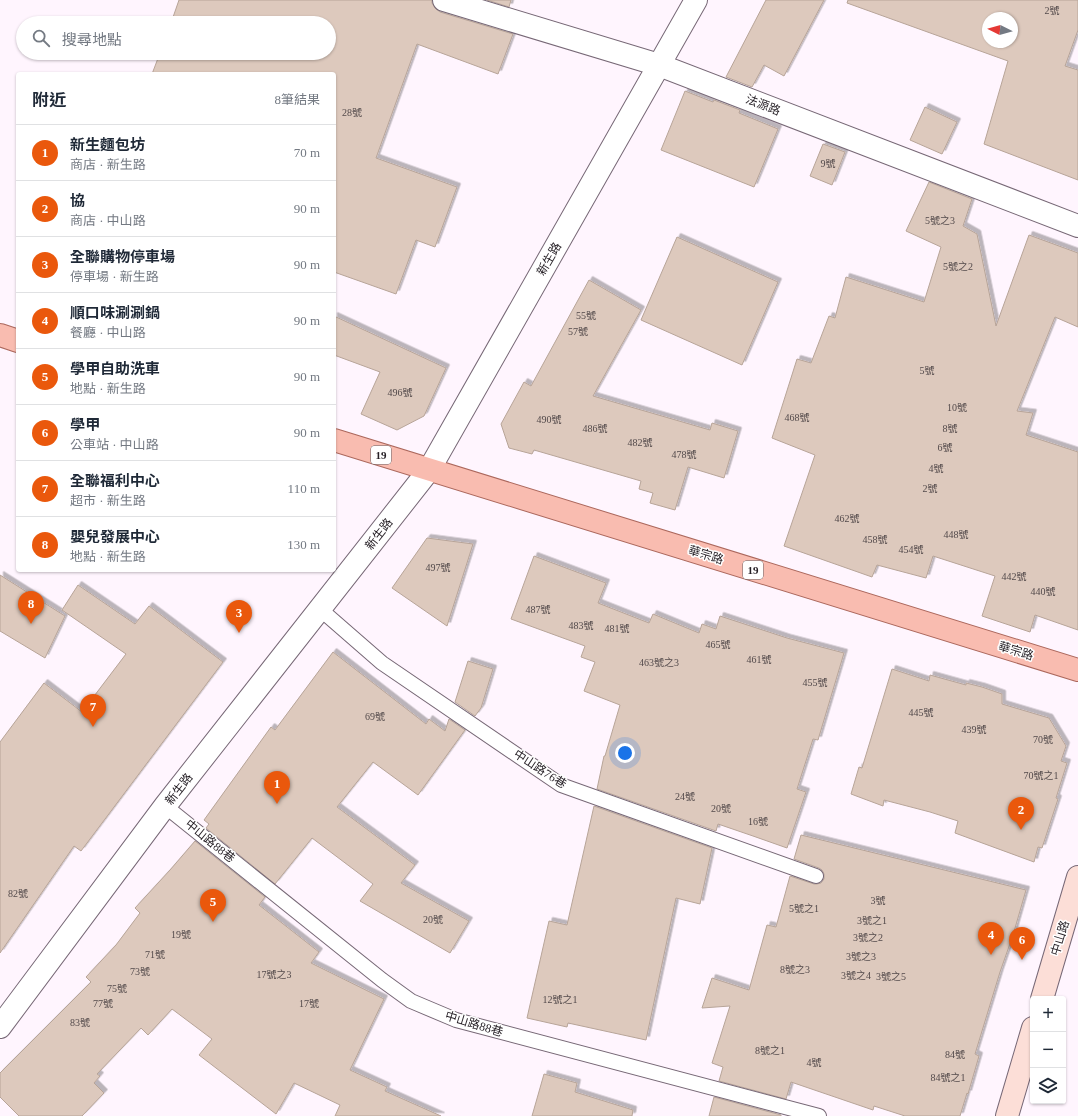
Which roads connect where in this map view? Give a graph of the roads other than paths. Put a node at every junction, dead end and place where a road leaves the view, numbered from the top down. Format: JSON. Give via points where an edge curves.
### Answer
{"nodes":[{"id":1,"x":444,"y":0,"type":"edge"},
{"id":2,"x":696,"y":0,"type":"edge"},
{"id":3,"x":659,"y":65,"type":"junction"},
{"id":4,"x":1078,"y":226,"type":"edge"},
{"id":5,"x":0,"y":335,"type":"edge"},
{"id":6,"x":16,"y":340,"type":"edge"},
{"id":7,"x":336,"y":441,"type":"edge"},
{"id":8,"x":429,"y":470,"type":"junction"},
{"id":9,"x":320,"y":609,"type":"junction"},
{"id":10,"x":1078,"y":670,"type":"edge"},
{"id":11,"x":165,"y":806,"type":"junction"},
{"id":12,"x":816,"y":876,"type":"dead end"},
{"id":13,"x":1078,"y":877,"type":"edge"},
{"id":14,"x":1043,"y":996,"type":"edge"},
{"id":15,"x":0,"y":1027,"type":"edge"},
{"id":16,"x":1032,"y":1032,"type":"edge"},
{"id":17,"x":786,"y":1111,"type":"edge"},
{"id":18,"x":819,"y":1116,"type":"edge"},
{"id":19,"x":1007,"y":1116,"type":"edge"}],
"edges":[{"from":1,"to":3,"type":"street","name":"法源路"},
{"from":2,"to":3,"type":"street","name":"新生路"},
{"from":3,"to":4,"type":"street","name":"法源路"},
{"from":3,"to":8,"type":"street","name":"新生路"},
{"from":5,"to":6,"type":"main road"},
{"from":7,"to":8,"type":"main road","name":"華宗路","number":"19"},
{"from":8,"to":9,"type":"street","name":"新生路"},
{"from":8,"to":10,"type":"main road","name":"華宗路","number":"19"},
{"from":9,"to":11,"type":"street","name":"新生路"},
{"from":9,"to":12,"type":"lane","name":"中山路76巷","via":[[382,662],[561,785]]},
{"from":11,"to":15,"type":"street","name":"新生路"},
{"from":11,"to":17,"type":"lane","name":"中山路88巷","via":[[411,1001],[456,1020]]},
{"from":13,"to":14,"type":"main road","name":"中山路"},
{"from":16,"to":19,"type":"main road"},
{"from":17,"to":18,"type":"lane","name":"中山路88巷"}]}
